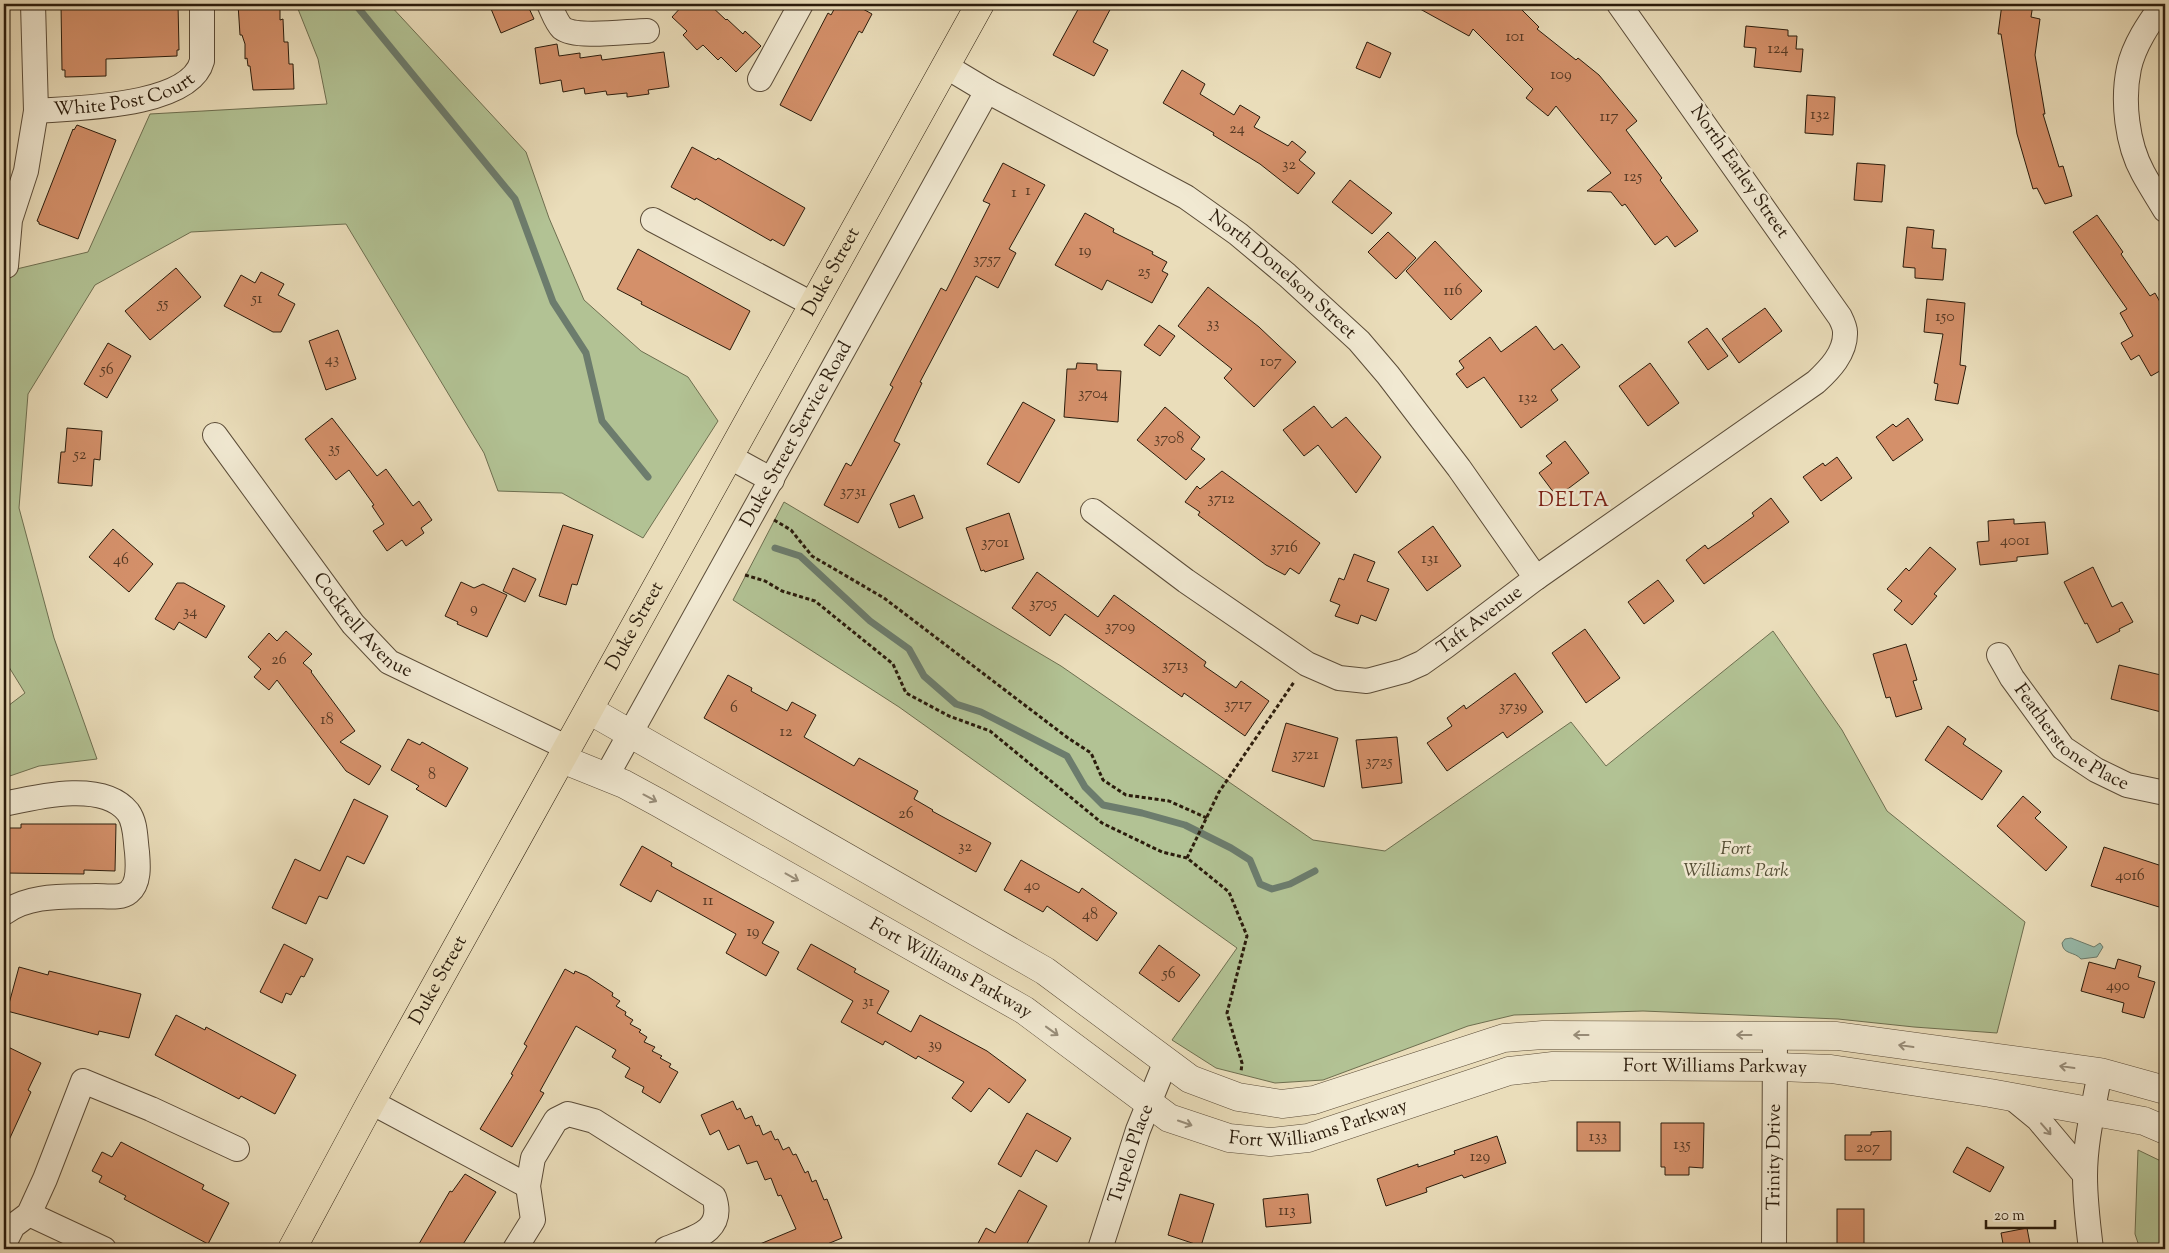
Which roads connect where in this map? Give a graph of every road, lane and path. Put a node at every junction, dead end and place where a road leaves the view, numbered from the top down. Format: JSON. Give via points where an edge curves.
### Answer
{"nodes":[{"id":1,"x":32,"y":4,"type":"edge"},
{"id":2,"x":202,"y":4,"type":"edge"},
{"id":3,"x":549,"y":4,"type":"edge"},
{"id":4,"x":800,"y":4,"type":"edge"},
{"id":5,"x":980,"y":4,"type":"edge"},
{"id":6,"x":1619,"y":4,"type":"edge"},
{"id":7,"x":2163,"y":4,"type":"edge"},
{"id":8,"x":647,"y":31,"type":"dead end"},
{"id":9,"x":947,"y":67,"type":"junction"},
{"id":10,"x":760,"y":79,"type":"dead end"},
{"id":11,"x":988,"y":90,"type":"junction"},
{"id":12,"x":36,"y":111,"type":"junction"},
{"id":13,"x":2165,"y":210,"type":"edge"},
{"id":14,"x":653,"y":220,"type":"dead end"},
{"id":15,"x":6,"y":266,"type":"dead end"},
{"id":16,"x":814,"y":305,"type":"junction"},
{"id":17,"x":1842,"y":346,"type":"joint"},
{"id":18,"x":215,"y":435,"type":"dead end"},
{"id":19,"x":730,"y":457,"type":"junction"},
{"id":20,"x":772,"y":480,"type":"junction"},
{"id":21,"x":756,"y":508,"type":"junction"},
{"id":22,"x":1093,"y":511,"type":"dead end"},
{"id":23,"x":723,"y":568,"type":"junction"},
{"id":24,"x":1536,"y":578,"type":"junction"},
{"id":25,"x":1999,"y":655,"type":"dead end"},
{"id":26,"x":1307,"y":664,"type":"junction"},
{"id":27,"x":589,"y":710,"type":"junction"},
{"id":28,"x":631,"y":733,"type":"junction"},
{"id":29,"x":565,"y":753,"type":"junction"},
{"id":30,"x":606,"y":777,"type":"junction"},
{"id":31,"x":2165,"y":793,"type":"edge"},
{"id":32,"x":4,"y":804,"type":"edge"},
{"id":33,"x":1207,"y":818,"type":"junction"},
{"id":34,"x":1187,"y":858,"type":"junction"},
{"id":35,"x":4,"y":913,"type":"edge"},
{"id":36,"x":1775,"y":1035,"type":"junction"},
{"id":37,"x":1166,"y":1061,"type":"junction"},
{"id":38,"x":1775,"y":1067,"type":"junction"},
{"id":39,"x":2100,"y":1072,"type":"junction"},
{"id":40,"x":2165,"y":1090,"type":"edge"},
{"id":41,"x":2010,"y":1096,"type":"junction"},
{"id":42,"x":1238,"y":1097,"type":"junction"},
{"id":43,"x":371,"y":1102,"type":"junction"},
{"id":44,"x":1149,"y":1102,"type":"junction"},
{"id":45,"x":2093,"y":1112,"type":"junction"},
{"id":46,"x":2165,"y":1130,"type":"edge"},
{"id":47,"x":237,"y":1148,"type":"dead end"},
{"id":48,"x":2085,"y":1175,"type":"junction"},
{"id":49,"x":528,"y":1186,"type":"junction"},
{"id":50,"x":13,"y":1227,"type":"edge"},
{"id":51,"x":104,"y":1249,"type":"edge"},
{"id":52,"x":292,"y":1249,"type":"edge"},
{"id":53,"x":515,"y":1249,"type":"edge"},
{"id":54,"x":666,"y":1249,"type":"edge"},
{"id":55,"x":1100,"y":1249,"type":"edge"},
{"id":56,"x":1774,"y":1249,"type":"edge"},
{"id":57,"x":2091,"y":1249,"type":"edge"}],
"edges":[{"from":1,"to":12,"type":"street"},
{"from":2,"to":12,"type":"street","name":"White Post Court","via":[[202,61],[200,70],[185,85],[150,99]]},
{"from":3,"to":8,"type":"street","via":[[563,28],[576,33]]},
{"from":4,"to":10,"type":"street"},
{"from":5,"to":9,"type":"main road","name":"Duke Street"},
{"from":6,"to":17,"type":"street","name":"North Earley Street","via":[[1831,302],[1845,332]]},
{"from":7,"to":13,"type":"street","via":[[2136,48],[2129,69],[2127,105],[2131,143],[2142,172]]},
{"from":9,"to":11,"type":"street","name":"North Donelson Street"},
{"from":9,"to":16,"type":"main road","name":"Duke Street"},
{"from":11,"to":20,"type":"street","name":"Duke Street Service Road"},
{"from":11,"to":24,"type":"street","name":"North Donelson Street","via":[[1186,197],[1287,275],[1359,341],[1388,375],[1459,468]]},
{"from":12,"to":15,"type":"street","via":[[26,171],[10,220]]},
{"from":14,"to":16,"type":"street"},
{"from":16,"to":19,"type":"main road","name":"Duke Street"},
{"from":17,"to":24,"type":"street","name":"Taft Avenue","via":[[1836,360],[1816,382]]},
{"from":18,"to":29,"type":"street","name":"Cockrell Avenue","via":[[353,624],[389,662]]},
{"from":19,"to":20,"type":"street"},
{"from":19,"to":27,"type":"main road","name":"Duke Street"},
{"from":20,"to":21,"type":"street","name":"Duke Street Service Road"},
{"from":21,"to":23,"type":"street","name":"Duke Street Service Road"},
{"from":21,"to":33,"type":"path","via":[[791,530],[812,556],[884,598],[1091,753],[1103,780],[1126,795],[1169,801]]},
{"from":22,"to":26,"type":"street","name":"Taft Avenue","via":[[1186,581]]},
{"from":23,"to":28,"type":"street","name":"Duke Street Service Road"},
{"from":23,"to":34,"type":"path","via":[[815,601],[893,664],[906,693],[949,716],[990,731],[1102,823],[1162,852]]},
{"from":24,"to":26,"type":"street","name":"Taft Avenue","via":[[1422,663],[1404,671],[1367,681],[1339,678]]},
{"from":25,"to":31,"type":"street","name":"Featherstone Place","via":[[2063,748],[2096,770],[2127,785]]},
{"from":26,"to":33,"type":"path","via":[[1219,792]]},
{"from":27,"to":28,"type":"street","name":"Fort Williams Parkway"},
{"from":27,"to":29,"type":"main road","name":"Duke Street"},
{"from":28,"to":30,"type":"street","name":"Duke Street Service Road"},
{"from":28,"to":37,"type":"street","name":"Fort Williams Parkway","via":[[1045,971]]},
{"from":29,"to":30,"type":"street","name":"Fort Williams Parkway"},
{"from":29,"to":43,"type":"main road","name":"Duke Street"},
{"from":30,"to":44,"type":"street","name":"Fort Williams Parkway","one_way":true,"via":[[659,803],[1024,1010]]},
{"from":32,"to":35,"type":"street","via":[[71,793],[101,795],[127,811],[134,824],[137,858],[136,881],[129,892],[117,896],[33,900],[17,904]]},
{"from":33,"to":34,"type":"path"},
{"from":34,"to":42,"type":"path","via":[[1229,892],[1247,936],[1227,1013],[1242,1063]]},
{"from":36,"to":38,"type":"street","name":"Trinity Drive"},
{"from":39,"to":36,"type":"street","name":"Fort Williams Parkway","one_way":true,"via":[[1837,1036]]},
{"from":36,"to":42,"type":"street","name":"Fort Williams Parkway","one_way":true,"via":[[1543,1035],[1504,1038],[1314,1100],[1282,1104]]},
{"from":37,"to":42,"type":"street","name":"Fort Williams Parkway","via":[[1190,1079]]},
{"from":37,"to":44,"type":"street","name":"Tupelo Place"},
{"from":38,"to":41,"type":"street","name":"Fort Williams Parkway","via":[[1831,1070]]},
{"from":44,"to":38,"type":"street","name":"Fort Williams Parkway","one_way":true,"via":[[1169,1118],[1229,1138],[1270,1142],[1308,1138],[1509,1071],[1553,1066]]},
{"from":38,"to":56,"type":"street","name":"Trinity Drive"},
{"from":39,"to":40,"type":"street","name":"Fort Williams Parkway"},
{"from":39,"to":45,"type":"street"},
{"from":41,"to":45,"type":"street","name":"Fort Williams Parkway"},
{"from":41,"to":48,"type":"street","one_way":true,"via":[[2038,1119]]},
{"from":43,"to":49,"type":"street"},
{"from":43,"to":52,"type":"main road","name":"Duke Street"},
{"from":44,"to":55,"type":"street","name":"Tupelo Place"},
{"from":45,"to":46,"type":"street","name":"Fort Williams Parkway","via":[[2144,1121]]},
{"from":45,"to":48,"type":"street"},
{"from":47,"to":50,"type":"street","via":[[83,1081],[45,1180]]},
{"from":48,"to":57,"type":"street","via":[[2085,1206]]},
{"from":49,"to":53,"type":"street","via":[[533,1220]]},
{"from":49,"to":54,"type":"street","via":[[532,1158],[556,1120],[568,1114],[594,1121],[714,1197],[717,1218],[706,1232]]},
{"from":50,"to":51,"type":"street"}]}
